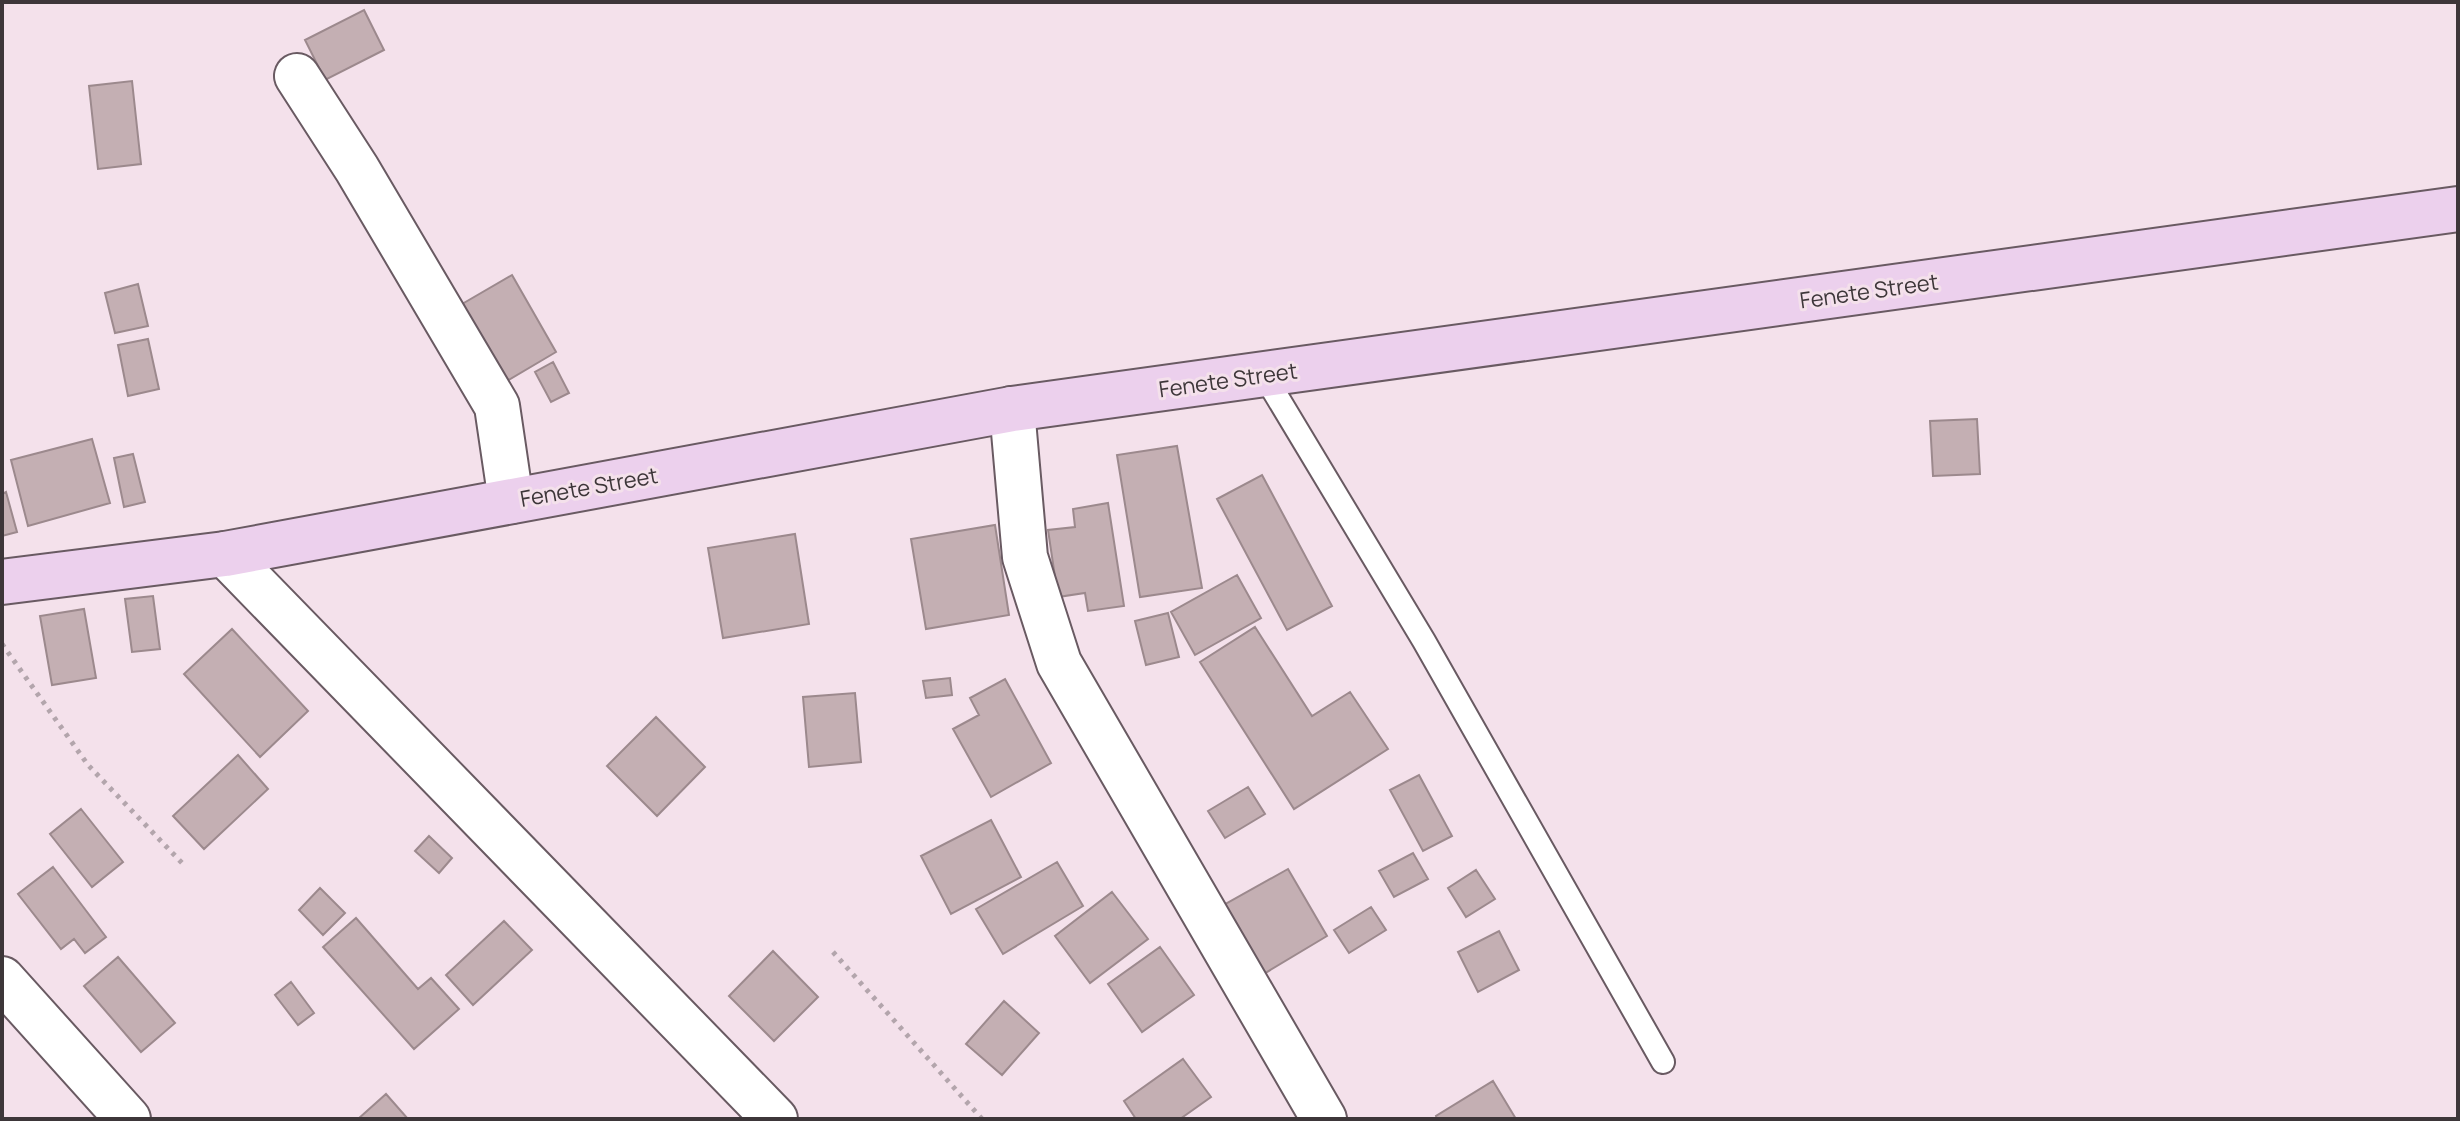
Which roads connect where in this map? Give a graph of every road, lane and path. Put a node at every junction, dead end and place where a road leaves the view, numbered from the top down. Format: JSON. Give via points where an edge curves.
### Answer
{"nodes":[{"id":1,"x":297,"y":76,"type":"dead end"},
{"id":2,"x":2458,"y":209,"type":"edge"},
{"id":3,"x":1264,"y":375,"type":"junction"},
{"id":4,"x":1012,"y":409,"type":"junction"},
{"id":5,"x":511,"y":501,"type":"junction"},
{"id":6,"x":225,"y":554,"type":"junction"},
{"id":7,"x":2,"y":582,"type":"edge"},
{"id":8,"x":2,"y":644,"type":"edge"},
{"id":9,"x":183,"y":864,"type":"dead end"},
{"id":10,"x":833,"y":952,"type":"dead end"},
{"id":11,"x":2,"y":979,"type":"edge"},
{"id":12,"x":1663,"y":1062,"type":"dead end"},
{"id":13,"x":128,"y":1119,"type":"edge"},
{"id":14,"x":775,"y":1119,"type":"edge"},
{"id":15,"x":982,"y":1119,"type":"edge"},
{"id":16,"x":1324,"y":1119,"type":"edge"}],
"edges":[{"from":1,"to":5,"type":"street","via":[[497,406]]},
{"from":2,"to":3,"type":"main road","name":"Fenete Street"},
{"from":3,"to":4,"type":"main road","name":"Fenete Street"},
{"from":3,"to":12,"type":"lane","via":[[1424,641]]},
{"from":4,"to":5,"type":"main road","name":"Fenete Street"},
{"from":4,"to":16,"type":"street","via":[[1025,557],[1059,663]]},
{"from":5,"to":6,"type":"main road","name":"Fenete Street"},
{"from":6,"to":7,"type":"main road","name":"Fenete Street"},
{"from":6,"to":14,"type":"street"},
{"from":8,"to":9,"type":"path","via":[[88,765]]},
{"from":10,"to":15,"type":"path"},
{"from":11,"to":13,"type":"street"}]}
